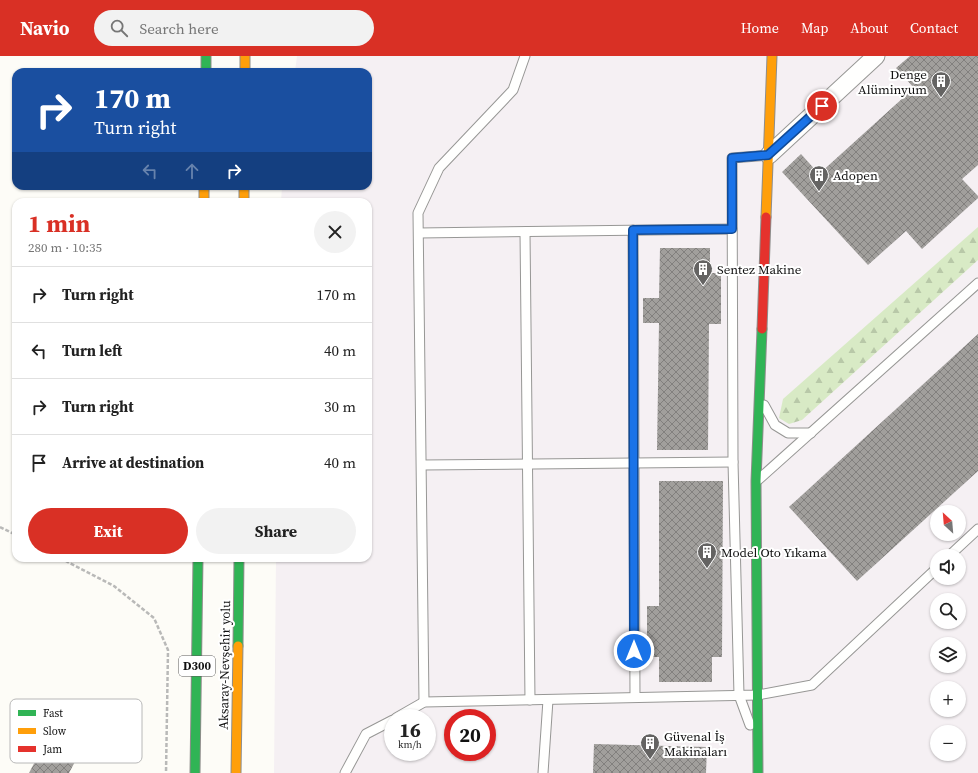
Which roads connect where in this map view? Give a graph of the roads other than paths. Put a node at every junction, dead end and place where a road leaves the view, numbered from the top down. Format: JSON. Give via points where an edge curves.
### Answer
{"nodes":[{"id":1,"x":206,"y":56,"type":"edge"},
{"id":2,"x":246,"y":56,"type":"edge"},
{"id":3,"x":525,"y":56,"type":"edge"},
{"id":4,"x":772,"y":56,"type":"edge"},
{"id":5,"x":876,"y":56,"type":"edge"},
{"id":6,"x":206,"y":68,"type":"edge"},
{"id":7,"x":245,"y":68,"type":"edge"},
{"id":8,"x":768,"y":155,"type":"junction"},
{"id":9,"x":732,"y":229,"type":"junction"},
{"id":10,"x":633,"y":230,"type":"junction"},
{"id":11,"x":525,"y":232,"type":"junction"},
{"id":12,"x":419,"y":233,"type":"junction"},
{"id":13,"x":978,"y":284,"type":"edge"},
{"id":14,"x":760,"y":397,"type":"junction"},
{"id":15,"x":811,"y":433,"type":"junction"},
{"id":16,"x":734,"y":462,"type":"junction"},
{"id":17,"x":634,"y":463,"type":"junction"},
{"id":18,"x":528,"y":464,"type":"junction"},
{"id":19,"x":422,"y":465,"type":"junction"},
{"id":20,"x":756,"y":481,"type":"junction"},
{"id":21,"x":978,"y":529,"type":"edge"},
{"id":22,"x":957,"y":549,"type":"edge"},
{"id":23,"x":198,"y":562,"type":"edge"},
{"id":24,"x":239,"y":562,"type":"edge"},
{"id":25,"x":930,"y":575,"type":"edge"},
{"id":26,"x":739,"y":695,"type":"junction"},
{"id":27,"x":758,"y":695,"type":"junction"},
{"id":28,"x":635,"y":698,"type":"junction"},
{"id":29,"x":530,"y":700,"type":"junction"},
{"id":30,"x":548,"y":700,"type":"junction"},
{"id":31,"x":424,"y":702,"type":"junction"},
{"id":32,"x":412,"y":709,"type":"edge"},
{"id":33,"x":384,"y":725,"type":"edge"},
{"id":34,"x":758,"y":745,"type":"junction"},
{"id":35,"x":195,"y":773,"type":"edge"},
{"id":36,"x":236,"y":773,"type":"edge"},
{"id":37,"x":345,"y":773,"type":"edge"},
{"id":38,"x":542,"y":773,"type":"edge"},
{"id":39,"x":758,"y":773,"type":"edge"}],
"edges":[{"from":1,"to":6,"type":"main road"},
{"from":2,"to":7,"type":"main road"},
{"from":3,"to":12,"type":"lane","via":[[513,90],[439,168],[418,213]]},
{"from":4,"to":8,"type":"main road"},
{"from":5,"to":8,"type":"street"},
{"from":8,"to":9,"type":"lane","via":[[732,158]]},
{"from":8,"to":14,"type":"main road"},
{"from":9,"to":10,"type":"lane"},
{"from":9,"to":16,"type":"lane"},
{"from":10,"to":11,"type":"lane"},
{"from":10,"to":17,"type":"lane"},
{"from":11,"to":12,"type":"lane"},
{"from":11,"to":18,"type":"lane"},
{"from":12,"to":19,"type":"lane"},
{"from":13,"to":15,"type":"lane"},
{"from":14,"to":15,"type":"lane","via":[[775,425],[788,433]]},
{"from":14,"to":20,"type":"main road"},
{"from":15,"to":20,"type":"lane"},
{"from":16,"to":17,"type":"lane"},
{"from":16,"to":26,"type":"lane"},
{"from":17,"to":18,"type":"lane"},
{"from":17,"to":28,"type":"lane"},
{"from":18,"to":19,"type":"lane"},
{"from":18,"to":29,"type":"lane"},
{"from":19,"to":31,"type":"lane"},
{"from":20,"to":27,"type":"main road"},
{"from":21,"to":22,"type":"lane"},
{"from":23,"to":35,"type":"main road","number":"D300"},
{"from":24,"to":36,"type":"main road","name":"Aksaray-Nevşehir yolu"},
{"from":25,"to":27,"type":"lane","via":[[812,685]]},
{"from":26,"to":27,"type":"lane"},
{"from":26,"to":28,"type":"lane"},
{"from":26,"to":34,"type":"lane"},
{"from":27,"to":34,"type":"main road"},
{"from":28,"to":30,"type":"lane"},
{"from":29,"to":30,"type":"lane"},
{"from":29,"to":31,"type":"lane"},
{"from":30,"to":38,"type":"lane"},
{"from":31,"to":32,"type":"lane"},
{"from":33,"to":37,"type":"lane","via":[[366,734]]},
{"from":34,"to":39,"type":"main road"}]}
